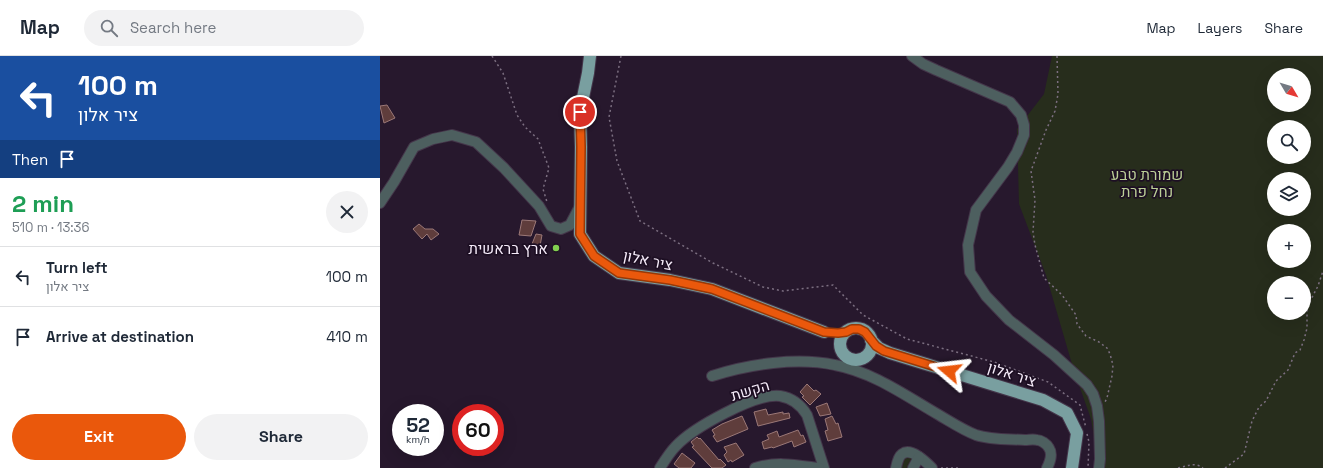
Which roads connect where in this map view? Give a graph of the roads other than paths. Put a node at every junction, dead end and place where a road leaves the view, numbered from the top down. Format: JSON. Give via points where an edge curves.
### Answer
{"nodes":[{"id":1,"x":590,"y":56,"type":"edge"},
{"id":2,"x":912,"y":56,"type":"edge"},
{"id":3,"x":380,"y":203,"type":"edge"},
{"id":4,"x":580,"y":206,"type":"junction"},
{"id":5,"x":824,"y":332,"type":"junction"},
{"id":6,"x":846,"y":332,"type":"junction"},
{"id":7,"x":871,"y":340,"type":"junction"},
{"id":8,"x":840,"y":344,"type":"junction"},
{"id":9,"x":890,"y":353,"type":"junction"},
{"id":10,"x":866,"y":356,"type":"junction"},
{"id":11,"x":712,"y":376,"type":"dead end"},
{"id":12,"x":919,"y":458,"type":"junction"},
{"id":13,"x":660,"y":468,"type":"edge"},
{"id":14,"x":755,"y":468,"type":"edge"},
{"id":15,"x":818,"y":468,"type":"edge"},
{"id":16,"x":824,"y":468,"type":"edge"},
{"id":17,"x":896,"y":468,"type":"edge"},
{"id":18,"x":913,"y":468,"type":"edge"},
{"id":19,"x":932,"y":468,"type":"edge"},
{"id":20,"x":1048,"y":468,"type":"edge"},
{"id":21,"x":1072,"y":468,"type":"edge"},
{"id":22,"x":1099,"y":468,"type":"edge"}],
"edges":[{"from":1,"to":4,"type":"main road","name":"ציר אלון","via":[[580,112]]},
{"from":2,"to":22,"type":"street","via":[[923,64],[1010,102],[1021,115],[1024,134],[1017,152],[976,210],[968,245],[970,272],[986,296],[1009,320],[1054,355],[1087,385],[1093,394],[1098,412]]},
{"from":3,"to":4,"type":"street","via":[[414,147],[452,135],[476,142],[539,206],[551,226],[562,229],[570,225]]},
{"from":4,"to":5,"type":"main road","name":"ציר אלון","via":[[580,234],[594,256],[619,273],[712,289]]},
{"from":5,"to":6,"type":"main road","name":"ציר אלון"},
{"from":5,"to":8,"type":"main road","name":"ציר אלון"},
{"from":6,"to":7,"type":"main road","via":[[856,328],[868,334]]},
{"from":6,"to":8,"type":"main road","via":[[841,337]]},
{"from":7,"to":9,"type":"main road","name":"ציר אלון","via":[[879,348]]},
{"from":7,"to":10,"type":"main road","via":[[870,351]]},
{"from":8,"to":10,"type":"main road","via":[[843,354],[849,359],[856,360]]},
{"from":9,"to":10,"type":"main road","name":"ציר אלון"},
{"from":9,"to":21,"type":"main road","name":"ציר אלון","via":[[1043,400],[1067,413],[1077,433]]},
{"from":11,"to":20,"type":"street","via":[[737,368],[771,364],[814,362],[836,365],[861,372],[891,387],[977,436],[1037,440],[1045,443],[1050,448],[1051,456]]},
{"from":12,"to":17,"type":"street","via":[[907,452],[902,454]]},
{"from":12,"to":18,"type":"street"},
{"from":12,"to":19,"type":"street"},
{"from":13,"to":16,"type":"street","name":"הקשת","via":[[677,445],[709,421],[756,401],[780,396],[795,402],[804,410]]},
{"from":14,"to":15,"type":"street","via":[[785,463]]}]}
